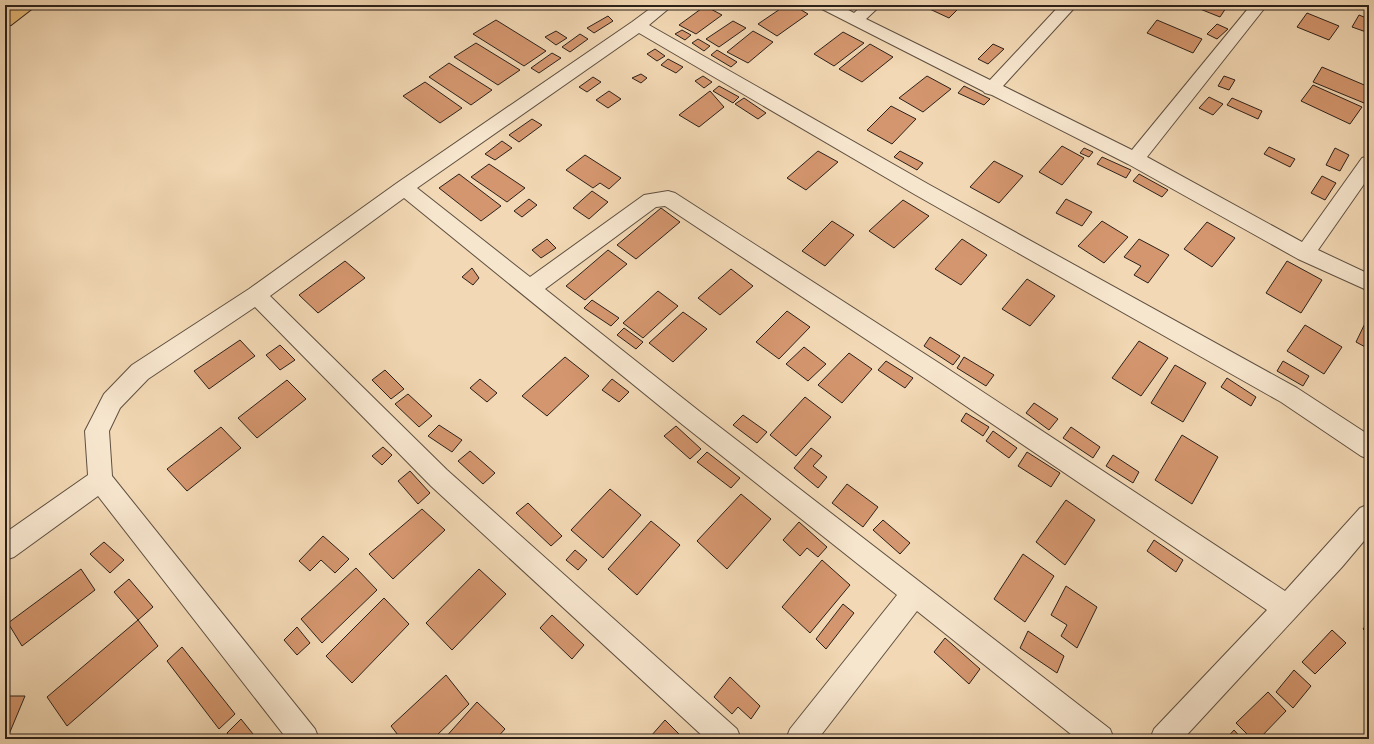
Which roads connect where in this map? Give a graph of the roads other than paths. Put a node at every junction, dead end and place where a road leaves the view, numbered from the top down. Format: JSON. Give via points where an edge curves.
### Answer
{"nodes":[{"id":1,"x":27,"y":5,"type":"edge"},
{"id":2,"x":665,"y":5,"type":"edge"},
{"id":3,"x":826,"y":5,"type":"edge"},
{"id":4,"x":873,"y":5,"type":"edge"},
{"id":5,"x":1069,"y":5,"type":"edge"},
{"id":6,"x":1259,"y":5,"type":"edge"},
{"id":7,"x":856,"y":20,"type":"junction"},
{"id":8,"x":5,"y":21,"type":"edge"},
{"id":9,"x":638,"y":26,"type":"junction"},
{"id":10,"x":991,"y":89,"type":"junction"},
{"id":11,"x":1135,"y":159,"type":"junction"},
{"id":12,"x":1369,"y":163,"type":"edge"},
{"id":13,"x":404,"y":188,"type":"junction"},
{"id":14,"x":1305,"y":253,"type":"junction"},
{"id":15,"x":1369,"y":283,"type":"edge"},
{"id":16,"x":529,"y":289,"type":"junction"},
{"id":17,"x":256,"y":295,"type":"junction"},
{"id":18,"x":1369,"y":448,"type":"edge"},
{"id":19,"x":100,"y":480,"type":"junction"},
{"id":20,"x":1369,"y":516,"type":"edge"},
{"id":21,"x":5,"y":548,"type":"edge"},
{"id":22,"x":915,"y":593,"type":"junction"},
{"id":23,"x":1286,"y":607,"type":"junction"},
{"id":24,"x":305,"y":739,"type":"edge"},
{"id":25,"x":727,"y":739,"type":"edge"},
{"id":26,"x":800,"y":739,"type":"edge"},
{"id":27,"x":1100,"y":739,"type":"edge"},
{"id":28,"x":1164,"y":739,"type":"edge"}],
"edges":[{"from":1,"to":8,"type":"highway"},
{"from":2,"to":9,"type":"street"},
{"from":3,"to":7,"type":"street"},
{"from":4,"to":7,"type":"street"},
{"from":5,"to":10,"type":"street"},
{"from":6,"to":11,"type":"street"},
{"from":7,"to":10,"type":"street"},
{"from":9,"to":13,"type":"street"},
{"from":9,"to":18,"type":"street","via":[[1289,395]]},
{"from":10,"to":11,"type":"street"},
{"from":11,"to":14,"type":"street"},
{"from":12,"to":14,"type":"street"},
{"from":13,"to":16,"type":"street"},
{"from":13,"to":17,"type":"street"},
{"from":14,"to":15,"type":"street"},
{"from":16,"to":22,"type":"street"},
{"from":16,"to":23,"type":"street","via":[[651,200],[668,198]]},
{"from":17,"to":19,"type":"street","via":[[140,372],[112,401],[97,431]]},
{"from":17,"to":25,"type":"street","via":[[439,478]]},
{"from":19,"to":21,"type":"street"},
{"from":19,"to":24,"type":"street"},
{"from":20,"to":23,"type":"street"},
{"from":22,"to":26,"type":"street"},
{"from":22,"to":27,"type":"street"},
{"from":23,"to":28,"type":"street"}]}
